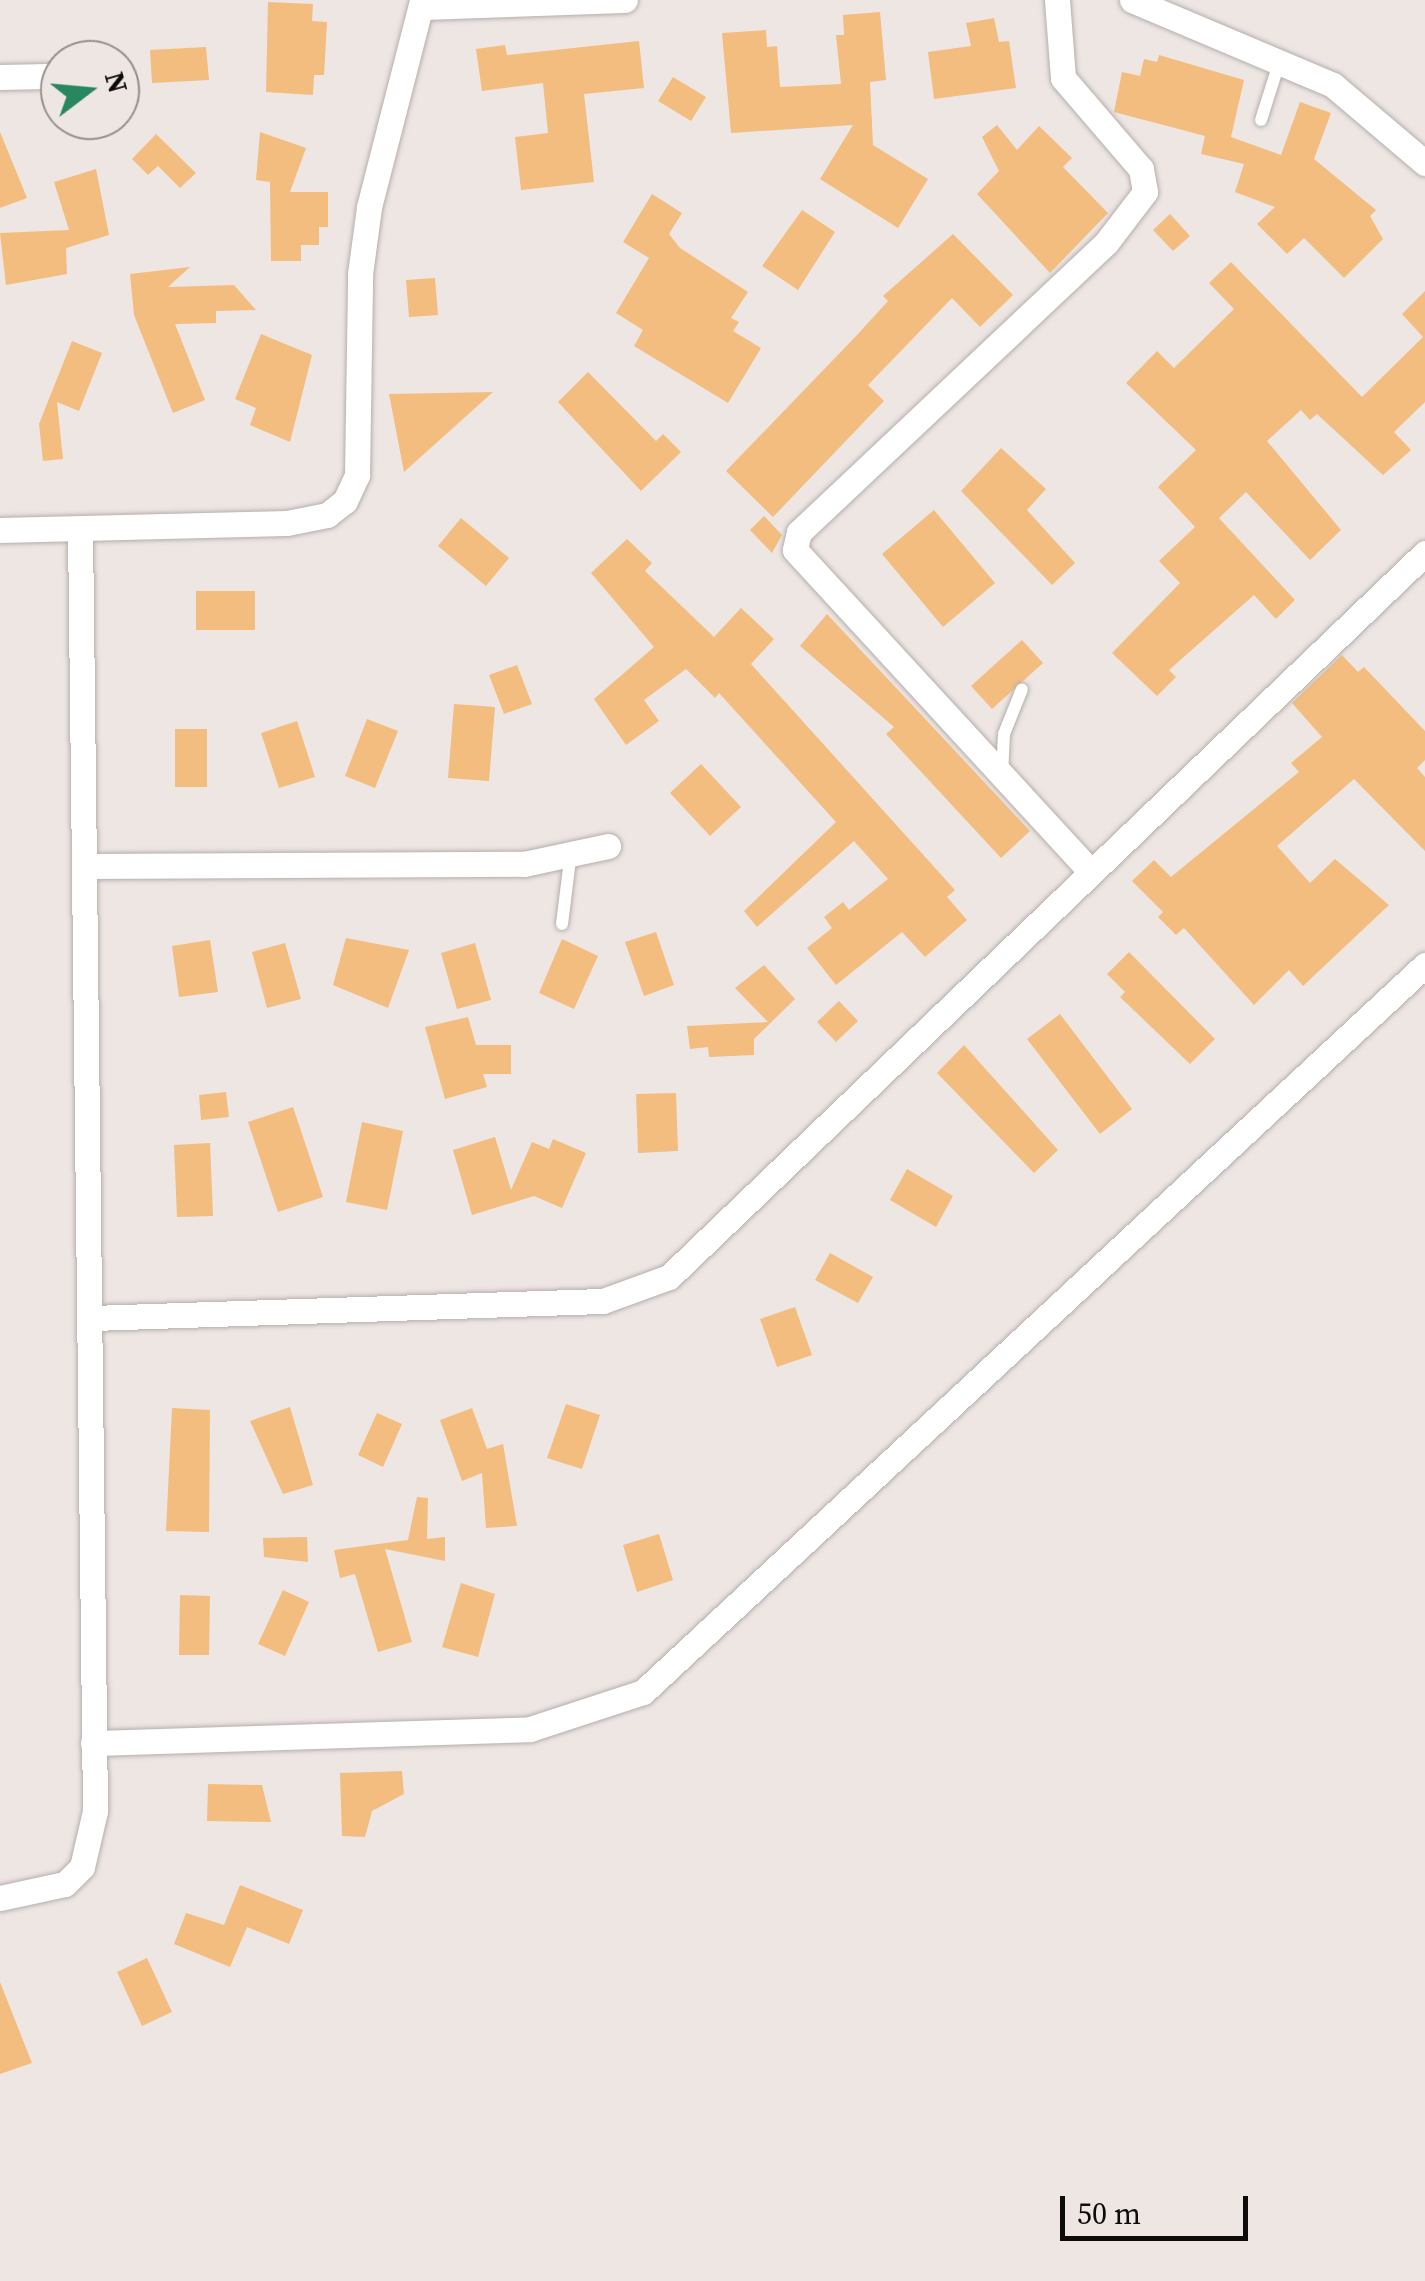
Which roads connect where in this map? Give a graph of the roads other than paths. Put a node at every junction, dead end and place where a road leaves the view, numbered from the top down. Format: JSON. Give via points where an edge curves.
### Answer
{"nodes":[{"id":1,"x":625,"y":0,"type":"edge"},
{"id":2,"x":1057,"y":0,"type":"edge"},
{"id":3,"x":1132,"y":0,"type":"edge"},
{"id":4,"x":422,"y":3,"type":"edge"},
{"id":5,"x":1280,"y":58,"type":"junction"},
{"id":6,"x":40,"y":76,"type":"edge"},
{"id":7,"x":0,"y":77,"type":"edge"},
{"id":8,"x":1261,"y":120,"type":"dead end"},
{"id":9,"x":1425,"y":163,"type":"edge"},
{"id":10,"x":0,"y":530,"type":"edge"},
{"id":11,"x":80,"y":530,"type":"junction"},
{"id":12,"x":1425,"y":553,"type":"edge"},
{"id":13,"x":1022,"y":689,"type":"dead end"},
{"id":14,"x":1002,"y":778,"type":"junction"},
{"id":15,"x":608,"y":846,"type":"dead end"},
{"id":16,"x":570,"y":860,"type":"junction"},
{"id":17,"x":87,"y":866,"type":"junction"},
{"id":18,"x":1090,"y":872,"type":"junction"},
{"id":19,"x":562,"y":924,"type":"dead end"},
{"id":20,"x":1425,"y":965,"type":"edge"},
{"id":21,"x":92,"y":1318,"type":"junction"},
{"id":22,"x":92,"y":1744,"type":"junction"},
{"id":23,"x":0,"y":1898,"type":"edge"}],
"edges":[{"from":1,"to":4,"type":"street"},
{"from":2,"to":14,"type":"street","via":[[1064,78],[1141,169],[1145,192],[1106,244],[796,539],[799,558]]},
{"from":3,"to":5,"type":"street"},
{"from":4,"to":11,"type":"street","via":[[369,207],[360,274],[357,476],[345,501],[306,521]]},
{"from":5,"to":8,"type":"lane"},
{"from":5,"to":9,"type":"street","via":[[1362,104]]},
{"from":6,"to":7,"type":"street"},
{"from":10,"to":11,"type":"street"},
{"from":11,"to":17,"type":"street"},
{"from":12,"to":18,"type":"street"},
{"from":13,"to":14,"type":"lane","via":[[1004,734]]},
{"from":14,"to":18,"type":"street"},
{"from":15,"to":16,"type":"street"},
{"from":16,"to":17,"type":"street"},
{"from":16,"to":19,"type":"lane"},
{"from":17,"to":21,"type":"street"},
{"from":18,"to":21,"type":"street","via":[[669,1277],[638,1294]]},
{"from":20,"to":22,"type":"street","via":[[643,1692],[530,1728]]},
{"from":21,"to":22,"type":"street"},
{"from":22,"to":23,"type":"street","via":[[95,1811],[82,1867],[38,1895]]}]}
